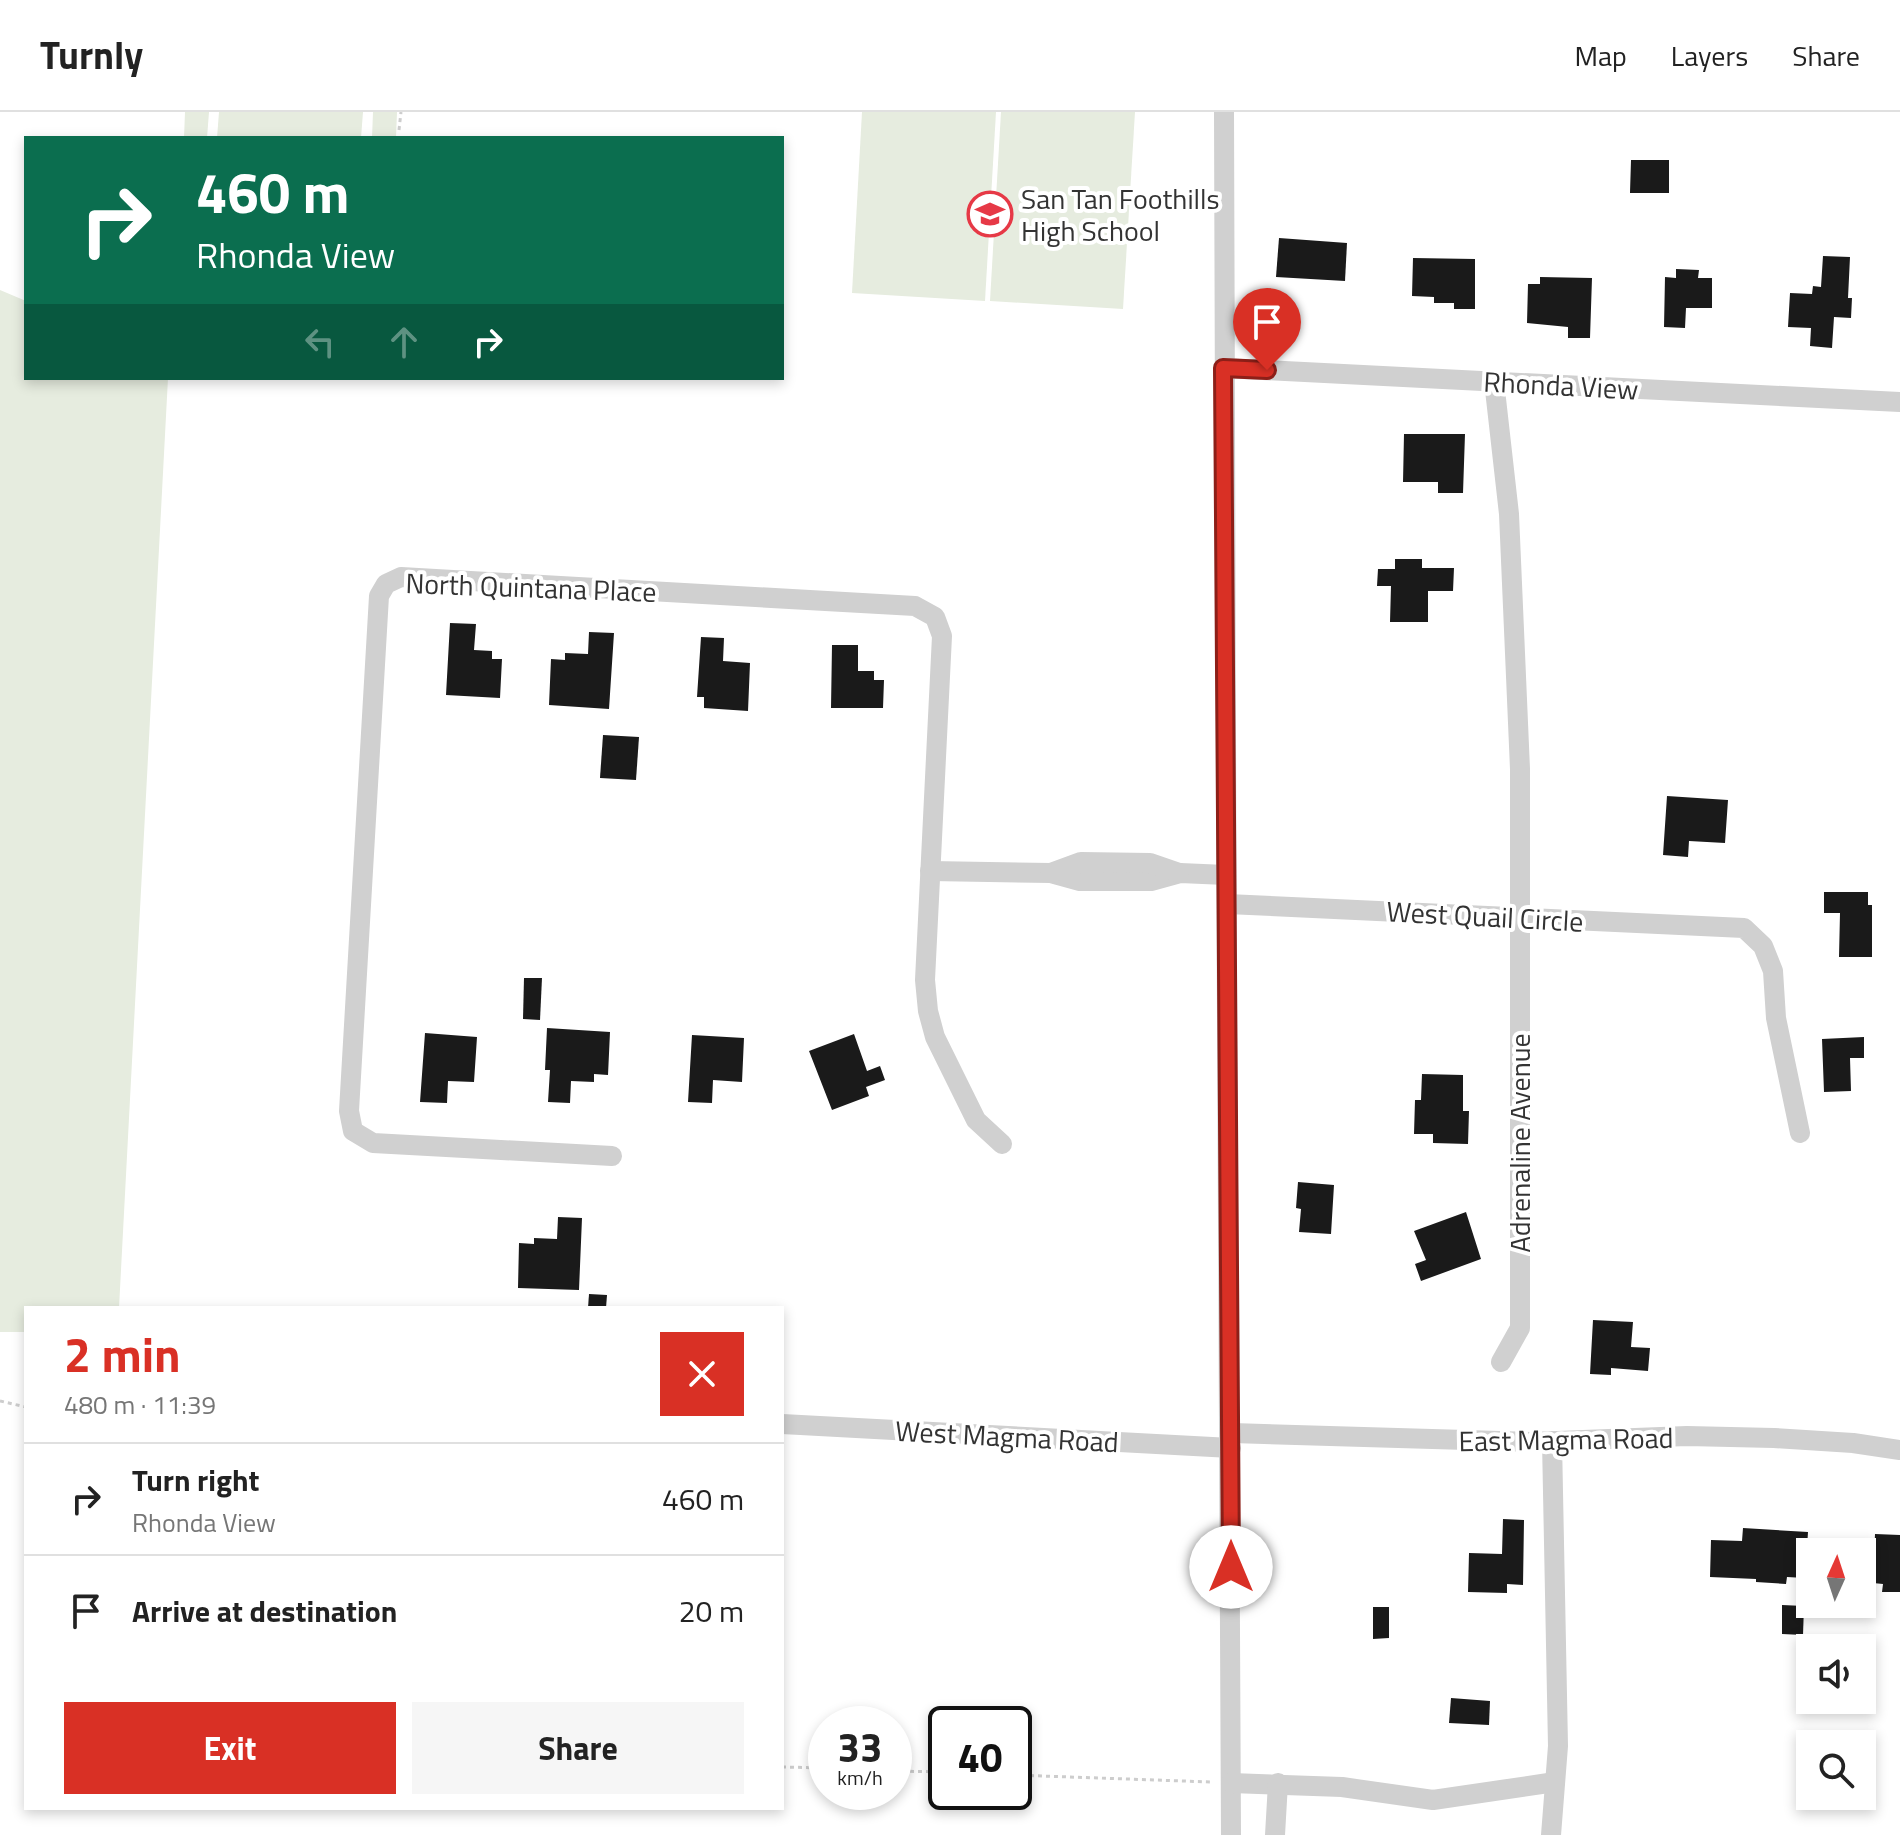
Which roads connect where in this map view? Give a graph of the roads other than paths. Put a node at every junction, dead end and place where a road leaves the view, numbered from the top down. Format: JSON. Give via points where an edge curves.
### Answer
{"nodes":[{"id":1,"x":1224,"y":112,"type":"edge"},
{"id":2,"x":1223,"y":368,"type":"junction"},
{"id":3,"x":1494,"y":381,"type":"junction"},
{"id":4,"x":1900,"y":402,"type":"edge"},
{"id":5,"x":930,"y":871,"type":"junction"},
{"id":6,"x":1226,"y":875,"type":"junction"},
{"id":7,"x":1227,"y":904,"type":"junction"},
{"id":8,"x":1519,"y":918,"type":"junction"},
{"id":9,"x":1800,"y":1133,"type":"dead end"},
{"id":10,"x":1002,"y":1144,"type":"dead end"},
{"id":11,"x":612,"y":1156,"type":"dead end"},
{"id":12,"x":1501,"y":1362,"type":"dead end"},
{"id":13,"x":784,"y":1424,"type":"edge"},
{"id":14,"x":1232,"y":1441,"type":"junction"},
{"id":15,"x":1552,"y":1441,"type":"junction"},
{"id":16,"x":1900,"y":1450,"type":"edge"},
{"id":17,"x":1555,"y":1782,"type":"junction"},
{"id":18,"x":1231,"y":1783,"type":"junction"},
{"id":19,"x":1278,"y":1783,"type":"junction"},
{"id":20,"x":1231,"y":1835,"type":"edge"},
{"id":21,"x":1275,"y":1835,"type":"edge"},
{"id":22,"x":1551,"y":1835,"type":"edge"}],
"edges":[{"from":1,"to":2,"type":"street"},
{"from":2,"to":3,"type":"street","name":"Rhonda View"},
{"from":2,"to":6,"type":"street"},
{"from":3,"to":4,"type":"street","name":"Rhonda View"},
{"from":3,"to":8,"type":"street","name":"Adrenaline Avenue","via":[[1512,571],[1520,769]]},
{"from":5,"to":6,"type":"street","via":[[1051,873],[1080,881]]},
{"from":5,"to":10,"type":"street","name":"North Quintana Place","via":[[928,1011],[935,1037],[976,1120]]},
{"from":5,"to":11,"type":"street","name":"North Quintana Place","via":[[942,636],[935,617],[915,606],[401,577],[386,584],[378,611],[349,1111],[353,1131],[373,1143]]},
{"from":6,"to":7,"type":"street"},
{"from":7,"to":8,"type":"street","name":"West Quail Circle"},
{"from":7,"to":14,"type":"street"},
{"from":8,"to":9,"type":"street","name":"West Quail Circle","via":[[1744,928],[1763,946],[1773,971],[1776,1018]]},
{"from":8,"to":12,"type":"street","name":"Adrenaline Avenue","via":[[1520,1328]]},
{"from":13,"to":14,"type":"street","name":"West Magma Road"},
{"from":14,"to":15,"type":"street","name":"East Magma Road"},
{"from":14,"to":18,"type":"street"},
{"from":15,"to":16,"type":"street","name":"East Magma Road","via":[[1774,1438]]},
{"from":15,"to":17,"type":"street","via":[[1558,1660]]},
{"from":17,"to":19,"type":"street","via":[[1433,1800]]},
{"from":17,"to":22,"type":"street"},
{"from":18,"to":19,"type":"street"},
{"from":18,"to":20,"type":"street"},
{"from":19,"to":21,"type":"street"}]}
